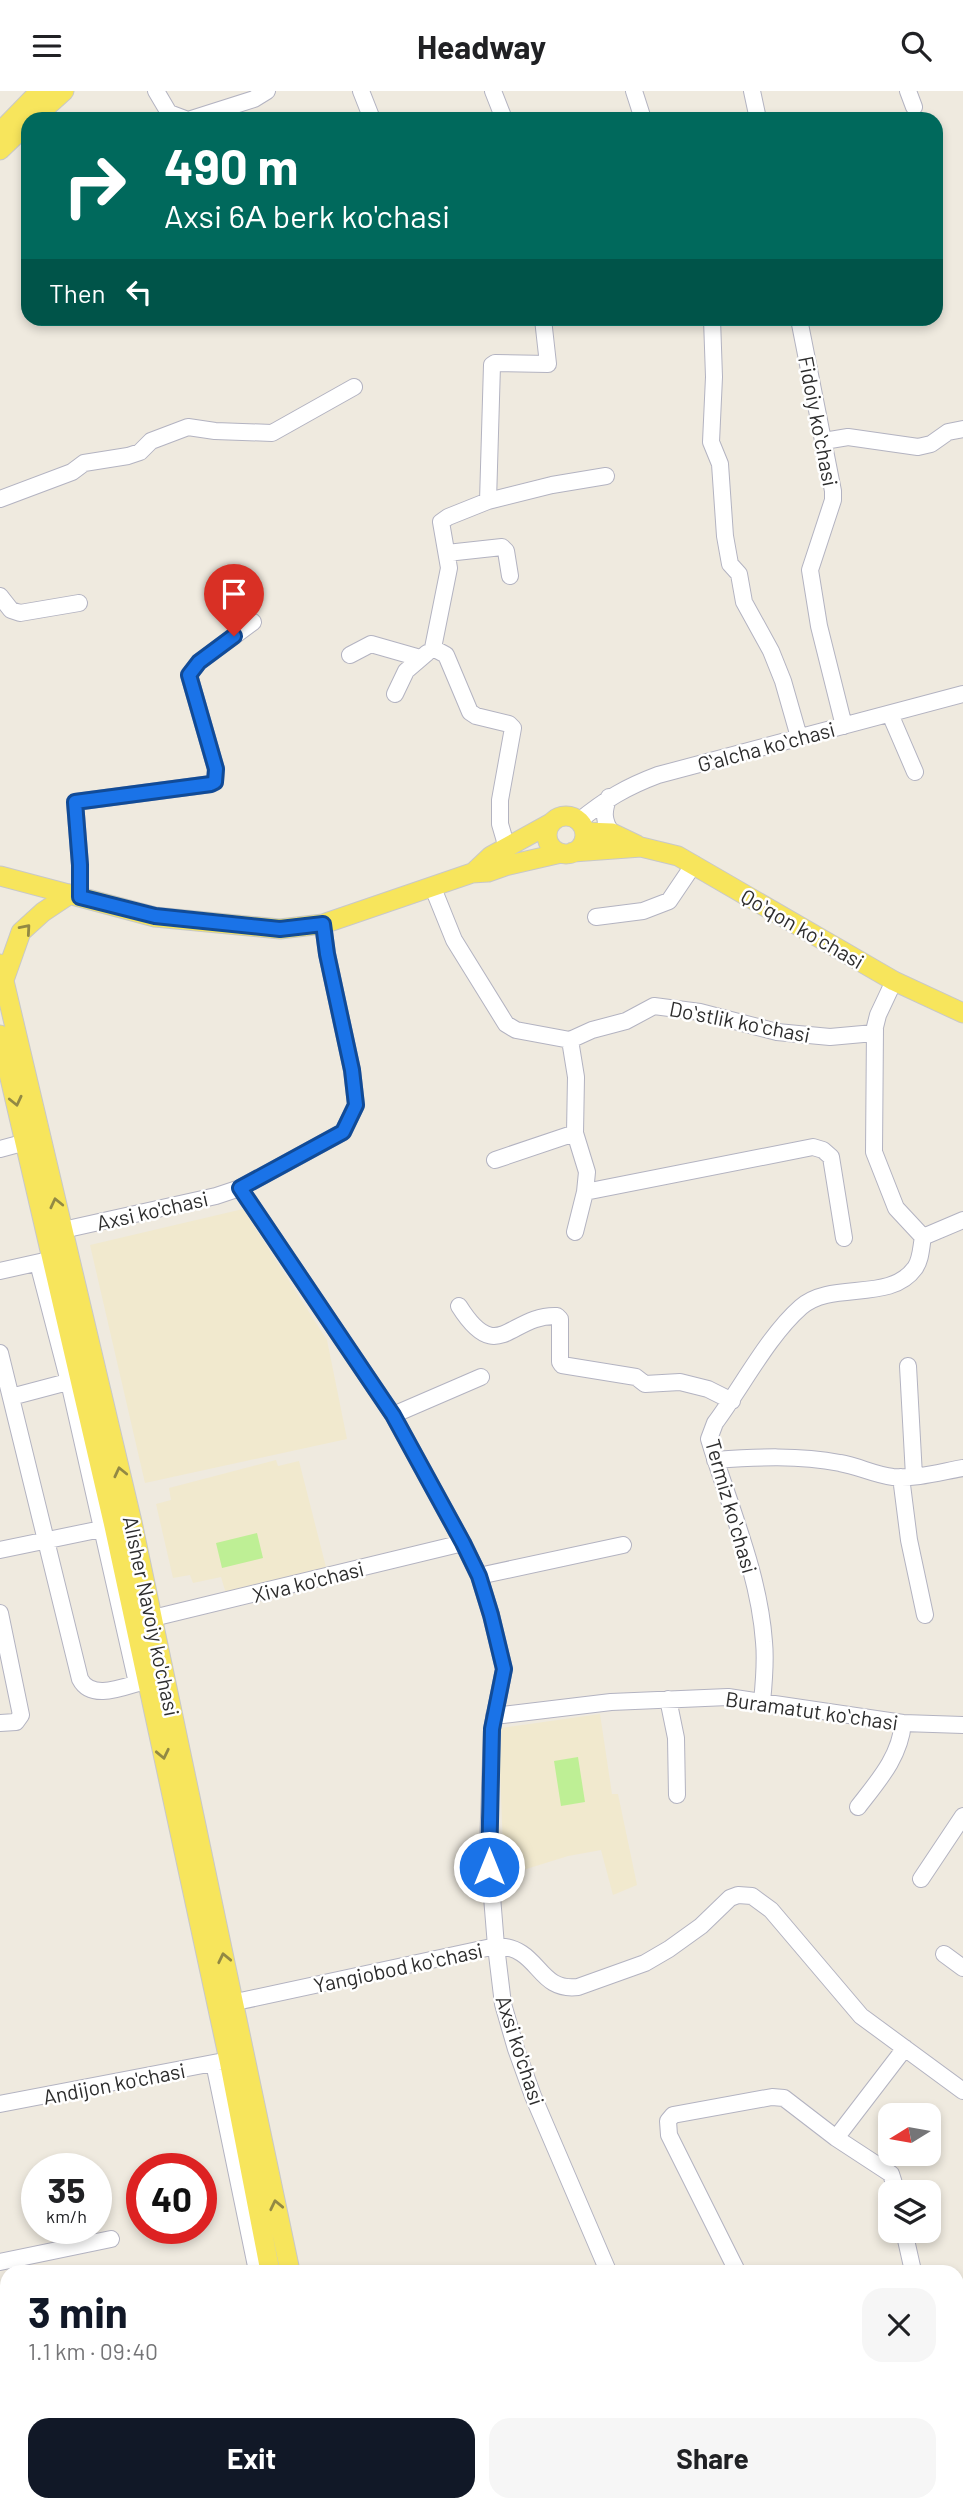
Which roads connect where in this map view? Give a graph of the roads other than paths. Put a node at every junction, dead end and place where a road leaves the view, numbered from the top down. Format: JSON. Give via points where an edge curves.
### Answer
{"nodes":[{"id":1,"x":40,"y":91,"type":"edge"},
{"id":2,"x":64,"y":91,"type":"edge"},
{"id":3,"x":156,"y":91,"type":"edge"},
{"id":4,"x":267,"y":91,"type":"edge"},
{"id":5,"x":361,"y":91,"type":"edge"},
{"id":6,"x":493,"y":91,"type":"edge"},
{"id":7,"x":634,"y":91,"type":"edge"},
{"id":8,"x":752,"y":91,"type":"edge"},
{"id":9,"x":908,"y":91,"type":"edge"},
{"id":10,"x":914,"y":107,"type":"dead end"},
{"id":11,"x":41,"y":112,"type":"edge"},
{"id":12,"x":171,"y":112,"type":"edge"},
{"id":13,"x":234,"y":112,"type":"edge"},
{"id":14,"x":369,"y":112,"type":"edge"},
{"id":15,"x":501,"y":112,"type":"edge"},
{"id":16,"x":641,"y":112,"type":"edge"},
{"id":17,"x":756,"y":112,"type":"edge"},
{"id":18,"x":21,"y":130,"type":"edge"},
{"id":19,"x":0,"y":131,"type":"edge"},
{"id":20,"x":0,"y":150,"type":"edge"},
{"id":21,"x":544,"y":326,"type":"edge"},
{"id":22,"x":712,"y":326,"type":"edge"},
{"id":23,"x":800,"y":326,"type":"edge"},
{"id":24,"x":354,"y":387,"type":"dead end"},
{"id":25,"x":963,"y":429,"type":"edge"},
{"id":26,"x":824,"y":441,"type":"junction"},
{"id":27,"x":606,"y":476,"type":"dead end"},
{"id":28,"x":0,"y":499,"type":"edge"},
{"id":29,"x":488,"y":501,"type":"junction"},
{"id":30,"x":447,"y":553,"type":"junction"},
{"id":31,"x":510,"y":576,"type":"dead end"},
{"id":32,"x":0,"y":596,"type":"edge"},
{"id":33,"x":79,"y":603,"type":"dead end"},
{"id":34,"x":253,"y":622,"type":"dead end"},
{"id":35,"x":427,"y":653,"type":"junction"},
{"id":36,"x":350,"y":655,"type":"dead end"},
{"id":37,"x":395,"y":694,"type":"dead end"},
{"id":38,"x":963,"y":694,"type":"edge"},
{"id":39,"x":890,"y":714,"type":"junction"},
{"id":40,"x":844,"y":726,"type":"junction"},
{"id":41,"x":799,"y":737,"type":"junction"},
{"id":42,"x":915,"y":772,"type":"dead end"},
{"id":43,"x":609,"y":797,"type":"junction"},
{"id":44,"x":551,"y":823,"type":"junction"},
{"id":45,"x":582,"y":826,"type":"junction"},
{"id":46,"x":612,"y":833,"type":"junction"},
{"id":47,"x":641,"y":847,"type":"junction"},
{"id":48,"x":507,"y":848,"type":"junction"},
{"id":49,"x":567,"y":853,"type":"junction"},
{"id":50,"x":694,"y":864,"type":"junction"},
{"id":51,"x":472,"y":873,"type":"junction"},
{"id":52,"x":0,"y":876,"type":"edge"},
{"id":53,"x":433,"y":888,"type":"junction"},
{"id":54,"x":75,"y":896,"type":"junction"},
{"id":55,"x":596,"y":917,"type":"dead end"},
{"id":56,"x":323,"y":924,"type":"junction"},
{"id":57,"x":2,"y":972,"type":"edge"},
{"id":58,"x":894,"y":981,"type":"junction"},
{"id":59,"x":963,"y":1013,"type":"edge"},
{"id":60,"x":874,"y":1033,"type":"junction"},
{"id":61,"x":0,"y":1035,"type":"edge"},
{"id":62,"x":570,"y":1040,"type":"junction"},
{"id":63,"x":575,"y":1133,"type":"junction"},
{"id":64,"x":26,"y":1142,"type":"junction"},
{"id":65,"x":0,"y":1149,"type":"edge"},
{"id":66,"x":495,"y":1160,"type":"dead end"},
{"id":67,"x":240,"y":1188,"type":"junction"},
{"id":68,"x":585,"y":1192,"type":"junction"},
{"id":69,"x":963,"y":1220,"type":"edge"},
{"id":70,"x":63,"y":1230,"type":"junction"},
{"id":71,"x":575,"y":1232,"type":"dead end"},
{"id":72,"x":923,"y":1237,"type":"junction"},
{"id":73,"x":844,"y":1238,"type":"dead end"},
{"id":74,"x":45,"y":1261,"type":"junction"},
{"id":75,"x":0,"y":1271,"type":"edge"},
{"id":76,"x":459,"y":1306,"type":"dead end"},
{"id":77,"x":0,"y":1353,"type":"edge"},
{"id":78,"x":908,"y":1366,"type":"dead end"},
{"id":79,"x":481,"y":1377,"type":"dead end"},
{"id":80,"x":74,"y":1380,"type":"junction"},
{"id":81,"x":10,"y":1397,"type":"junction"},
{"id":82,"x":732,"y":1401,"type":"junction"},
{"id":83,"x":393,"y":1415,"type":"junction"},
{"id":84,"x":715,"y":1460,"type":"junction"},
{"id":85,"x":963,"y":1468,"type":"edge"},
{"id":86,"x":908,"y":1477,"type":"junction"},
{"id":87,"x":108,"y":1527,"type":"junction"},
{"id":88,"x":47,"y":1540,"type":"junction"},
{"id":89,"x":463,"y":1543,"type":"junction"},
{"id":90,"x":623,"y":1545,"type":"dead end"},
{"id":91,"x":0,"y":1550,"type":"edge"},
{"id":92,"x":479,"y":1576,"type":"junction"},
{"id":93,"x":0,"y":1613,"type":"edge"},
{"id":94,"x":925,"y":1615,"type":"dead end"},
{"id":95,"x":153,"y":1618,"type":"junction"},
{"id":96,"x":142,"y":1682,"type":"junction"},
{"id":97,"x":668,"y":1699,"type":"junction"},
{"id":98,"x":762,"y":1702,"type":"junction"},
{"id":99,"x":494,"y":1716,"type":"junction"},
{"id":100,"x":0,"y":1723,"type":"edge"},
{"id":101,"x":903,"y":1723,"type":"junction"},
{"id":102,"x":963,"y":1725,"type":"edge"},
{"id":103,"x":677,"y":1795,"type":"dead end"},
{"id":104,"x":858,"y":1807,"type":"dead end"},
{"id":105,"x":963,"y":1816,"type":"edge"},
{"id":106,"x":921,"y":1879,"type":"dead end"},
{"id":107,"x":496,"y":1946,"type":"junction"},
{"id":108,"x":944,"y":1954,"type":"dead end"},
{"id":109,"x":963,"y":1968,"type":"edge"},
{"id":110,"x":225,"y":2005,"type":"junction"},
{"id":111,"x":905,"y":2048,"type":"junction"},
{"id":112,"x":221,"y":2062,"type":"junction"},
{"id":113,"x":963,"y":2091,"type":"edge"},
{"id":114,"x":0,"y":2104,"type":"edge"},
{"id":115,"x":836,"y":2138,"type":"junction"},
{"id":116,"x":893,"y":2180,"type":"edge"},
{"id":117,"x":907,"y":2243,"type":"edge"},
{"id":118,"x":87,"y":2244,"type":"edge"},
{"id":119,"x":0,"y":2262,"type":"edge"},
{"id":120,"x":256,"y":2265,"type":"edge"},
{"id":121,"x":269,"y":2265,"type":"edge"},
{"id":122,"x":289,"y":2265,"type":"edge"},
{"id":123,"x":605,"y":2265,"type":"edge"},
{"id":124,"x":734,"y":2265,"type":"edge"},
{"id":125,"x":912,"y":2265,"type":"edge"}],
"edges":[{"from":1,"to":19,"type":"main road"},
{"from":2,"to":11,"type":"main road"},
{"from":3,"to":12,"type":"street"},
{"from":4,"to":13,"type":"street"},
{"from":5,"to":14,"type":"street"},
{"from":6,"to":15,"type":"street"},
{"from":7,"to":16,"type":"street"},
{"from":8,"to":17,"type":"street"},
{"from":9,"to":10,"type":"street"},
{"from":18,"to":20,"type":"main road"},
{"from":21,"to":29,"type":"street","via":[[548,364],[492,365]]},
{"from":22,"to":41,"type":"street","via":[[711,442],[720,464],[730,564],[738,574],[744,602],[771,651]]},
{"from":23,"to":26,"type":"street","name":"Fidoiy koʻchasi"},
{"from":24,"to":28,"type":"street","via":[[272,433],[188,427],[160,436],[128,456],[85,463],[72,473]]},
{"from":25,"to":26,"type":"street","via":[[918,447],[848,437]]},
{"from":26,"to":40,"type":"street","name":"Fidoiy koʻchasi","via":[[833,500],[815,549],[811,585]]},
{"from":27,"to":29,"type":"street"},
{"from":29,"to":30,"type":"street","via":[[442,522]]},
{"from":30,"to":31,"type":"street","via":[[502,547]]},
{"from":30,"to":35,"type":"street","via":[[449,568]]},
{"from":32,"to":33,"type":"street","via":[[11,610],[20,613]]},
{"from":34,"to":54,"type":"street","via":[[199,662],[189,675],[216,769],[215,782],[75,802],[80,865]]},
{"from":35,"to":36,"type":"street","via":[[371,644]]},
{"from":35,"to":37,"type":"street","via":[[406,671]]},
{"from":35,"to":48,"type":"street","via":[[446,655],[470,712],[513,727],[500,800]]},
{"from":38,"to":39,"type":"street","name":"Gʻalcha koʻchasi"},
{"from":39,"to":40,"type":"street","name":"Gʻalcha koʻchasi"},
{"from":39,"to":42,"type":"street"},
{"from":40,"to":41,"type":"street","name":"Gʻalcha koʻchasi"},
{"from":41,"to":43,"type":"street","name":"Gʻalcha koʻchasi","via":[[658,775]]},
{"from":43,"to":45,"type":"street","name":"Gʻalcha koʻchasi"},
{"from":43,"to":46,"type":"street","via":[[604,808]]},
{"from":44,"to":45,"type":"main road","via":[[568,815]]},
{"from":44,"to":48,"type":"main road","name":"Qoʻqon koʻchasi"},
{"from":44,"to":49,"type":"main road","via":[[547,835],[551,847]]},
{"from":45,"to":46,"type":"main road","name":"Qoʻqon koʻchasi"},
{"from":45,"to":49,"type":"main road","via":[[583,844]]},
{"from":46,"to":47,"type":"main road","name":"Qoʻqon koʻchasi"},
{"from":47,"to":49,"type":"main road","name":"Qoʻqon koʻchasi"},
{"from":47,"to":50,"type":"main road","name":"Qoʻqon koʻchasi"},
{"from":48,"to":51,"type":"main road","name":"Qoʻqon koʻchasi"},
{"from":49,"to":51,"type":"main road","name":"Qoʻqon koʻchasi"},
{"from":50,"to":55,"type":"street","via":[[669,901],[643,911]]},
{"from":50,"to":58,"type":"main road","name":"Qoʻqon koʻchasi"},
{"from":51,"to":53,"type":"main road","name":"Qoʻqon koʻchasi"},
{"from":52,"to":54,"type":"main road","name":"Qoʻqon koʻchasi"},
{"from":53,"to":56,"type":"main road","name":"Qoʻqon koʻchasi"},
{"from":53,"to":62,"type":"street","via":[[454,940],[506,1024]]},
{"from":54,"to":56,"type":"main road","name":"Qoʻqon koʻchasi","via":[[155,916],[280,929]]},
{"from":57,"to":54,"type":"main road","one_way":true,"via":[[21,932],[43,912]]},
{"from":56,"to":67,"type":"street","via":[[356,1105],[343,1132]]},
{"from":70,"to":57,"type":"main road","name":"Alisher Navoiy ko'chasi","one_way":true},
{"from":58,"to":59,"type":"main road","name":"Qoʻqon koʻchasi"},
{"from":58,"to":60,"type":"street"},
{"from":60,"to":62,"type":"street","name":"Doʻstlik koʻchasi","via":[[830,1037],[785,1033],[654,1006]]},
{"from":60,"to":72,"type":"street","via":[[874,1152],[896,1209]]},
{"from":61,"to":64,"type":"main road","name":"Alisher Navoiy ko'chasi","one_way":true},
{"from":62,"to":63,"type":"street","via":[[576,1077]]},
{"from":63,"to":66,"type":"street"},
{"from":63,"to":68,"type":"street","via":[[587,1172]]},
{"from":64,"to":65,"type":"street"},
{"from":64,"to":74,"type":"main road","name":"Alisher Navoiy ko'chasi"},
{"from":67,"to":70,"type":"street","name":"Axsi ko'chasi"},
{"from":67,"to":83,"type":"street","name":"Axsi ko'chasi"},
{"from":68,"to":71,"type":"street"},
{"from":68,"to":73,"type":"street","via":[[813,1147],[831,1157]]},
{"from":69,"to":72,"type":"street"},
{"from":95,"to":70,"type":"main road","name":"Alisher Navoiy ko'chasi","one_way":true},
{"from":72,"to":82,"type":"street","name":"Termiz koʻchasi","via":[[915,1268],[895,1283],[828,1294],[803,1305]]},
{"from":74,"to":75,"type":"street"},
{"from":74,"to":80,"type":"main road","name":"Alisher Navoiy ko'chasi"},
{"from":76,"to":82,"type":"street","via":[[471,1326],[491,1336],[558,1316],[562,1364],[636,1377],[645,1384],[680,1382]]},
{"from":77,"to":81,"type":"street"},
{"from":78,"to":86,"type":"street"},
{"from":79,"to":83,"type":"street"},
{"from":80,"to":81,"type":"street"},
{"from":80,"to":87,"type":"main road","name":"Alisher Navoiy ko'chasi"},
{"from":81,"to":88,"type":"street"},
{"from":82,"to":84,"type":"street","name":"Termiz koʻchasi","via":[[710,1430]]},
{"from":83,"to":89,"type":"street","name":"Axsi ko'chasi"},
{"from":84,"to":86,"type":"street","via":[[795,1458]]},
{"from":84,"to":98,"type":"street","name":"Termiz koʻchasi","via":[[758,1602],[764,1641]]},
{"from":85,"to":86,"type":"street"},
{"from":86,"to":94,"type":"street","via":[[909,1540]]},
{"from":87,"to":88,"type":"street"},
{"from":87,"to":96,"type":"main road","name":"Alisher Navoiy ko'chasi"},
{"from":88,"to":91,"type":"street"},
{"from":88,"to":96,"type":"street","via":[[84,1687],[104,1691]]},
{"from":89,"to":92,"type":"street","name":"Axsi ko'chasi"},
{"from":89,"to":95,"type":"street","name":"Xiva ko'chasi"},
{"from":90,"to":92,"type":"street"},
{"from":92,"to":99,"type":"street","name":"Axsi ko'chasi","via":[[504,1669]]},
{"from":93,"to":100,"type":"street","via":[[21,1715],[16,1722]]},
{"from":110,"to":95,"type":"main road","name":"Alisher Navoiy ko'chasi","one_way":true},
{"from":96,"to":110,"type":"main road","name":"Alisher Navoiy ko'chasi","one_way":true},
{"from":97,"to":98,"type":"street","name":"Buramatut koʻchasi","via":[[728,1697]]},
{"from":97,"to":99,"type":"street","name":"Buramatut koʻchasi"},
{"from":97,"to":103,"type":"street","via":[[676,1738]]},
{"from":98,"to":101,"type":"street","name":"Buramatut koʻchasi"},
{"from":99,"to":107,"type":"street","name":"Axsi ko'chasi","via":[[488,1847]]},
{"from":101,"to":102,"type":"street","name":"Buramatut koʻchasi"},
{"from":101,"to":104,"type":"street","via":[[894,1757]]},
{"from":105,"to":106,"type":"street"},
{"from":107,"to":110,"type":"street","name":"Yangiobod koʻchasi"},
{"from":107,"to":111,"type":"street","name":"Yangiobod koʻchasi","via":[[518,1949],[556,1986],[578,1987],[645,1963],[701,1926],[730,1898],[752,1896],[771,1910],[861,2016]]},
{"from":107,"to":123,"type":"street","name":"Axsi ko'chasi","via":[[503,2004],[516,2049]]},
{"from":108,"to":109,"type":"street"},
{"from":110,"to":112,"type":"main road","name":"Alisher Navoiy ko'chasi"},
{"from":122,"to":110,"type":"main road","name":"Alisher Navoiy ko'chasi","one_way":true},
{"from":111,"to":113,"type":"street","name":"Yangiobod koʻchasi"},
{"from":111,"to":115,"type":"street"},
{"from":112,"to":114,"type":"street","name":"Andijon ko'chasi"},
{"from":112,"to":120,"type":"street"},
{"from":112,"to":121,"type":"main road","name":"Alisher Navoiy ko'chasi"},
{"from":115,"to":116,"type":"street","via":[[891,2174]]},
{"from":115,"to":124,"type":"street","via":[[778,2097],[678,2113],[668,2121],[668,2135]]},
{"from":117,"to":125,"type":"street"},
{"from":118,"to":119,"type":"street"}]}
